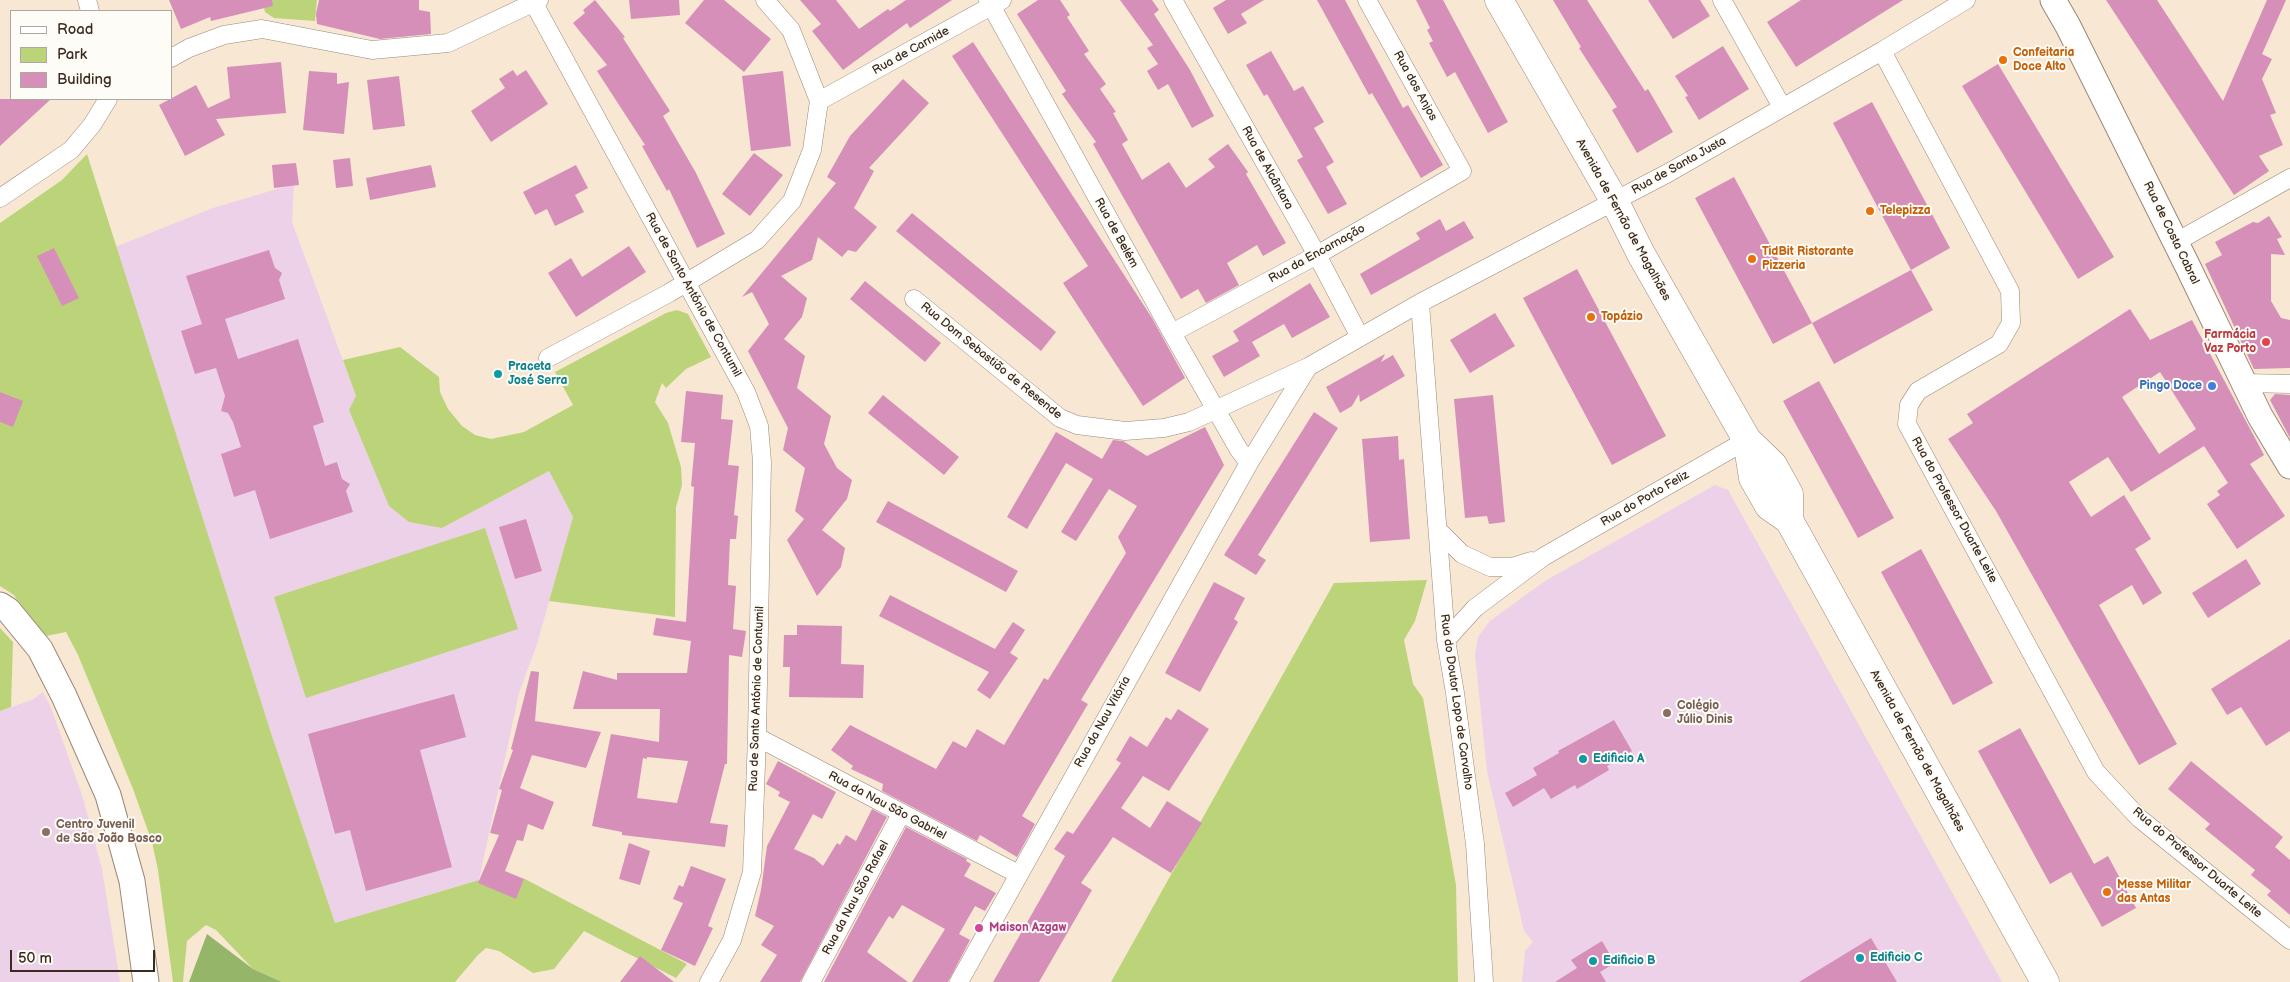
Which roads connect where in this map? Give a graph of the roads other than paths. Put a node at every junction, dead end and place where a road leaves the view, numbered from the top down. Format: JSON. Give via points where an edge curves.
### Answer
{"nodes":[{"id":1,"x":764,"y":0,"type":"edge"},
{"id":2,"x":1173,"y":0,"type":"edge"},
{"id":3,"x":1368,"y":0,"type":"edge"},
{"id":4,"x":1499,"y":0,"type":"edge"},
{"id":5,"x":1722,"y":0,"type":"edge"},
{"id":6,"x":1966,"y":0,"type":"edge"},
{"id":7,"x":2053,"y":0,"type":"edge"},
{"id":8,"x":535,"y":1,"type":"edge"},
{"id":9,"x":994,"y":2,"type":"edge"},
{"id":10,"x":1882,"y":51,"type":"junction"},
{"id":11,"x":172,"y":57,"type":"edge"},
{"id":12,"x":107,"y":100,"type":"edge"},
{"id":13,"x":820,"y":101,"type":"junction"},
{"id":14,"x":1782,"y":107,"type":"junction"},
{"id":15,"x":1462,"y":171,"type":"joint"},
{"id":16,"x":2290,"y":178,"type":"edge"},
{"id":17,"x":0,"y":198,"type":"edge"},
{"id":18,"x":1615,"y":202,"type":"junction"},
{"id":19,"x":2176,"y":242,"type":"junction"},
{"id":20,"x":1317,"y":255,"type":"junction"},
{"id":21,"x":687,"y":282,"type":"junction"},
{"id":22,"x":914,"y":299,"type":"dead end"},
{"id":23,"x":1420,"y":303,"type":"junction"},
{"id":24,"x":1172,"y":334,"type":"junction"},
{"id":25,"x":1360,"y":337,"type":"junction"},
{"id":26,"x":548,"y":358,"type":"dead end"},
{"id":27,"x":1308,"y":367,"type":"junction"},
{"id":28,"x":2244,"y":383,"type":"junction"},
{"id":29,"x":2290,"y":384,"type":"edge"},
{"id":30,"x":1215,"y":410,"type":"junction"},
{"id":31,"x":1747,"y":440,"type":"junction"},
{"id":32,"x":1249,"y":463,"type":"junction"},
{"id":33,"x":2290,"y":466,"type":"edge"},
{"id":34,"x":1438,"y":530,"type":"junction"},
{"id":35,"x":1543,"y":557,"type":"junction"},
{"id":36,"x":0,"y":605,"type":"edge"},
{"id":37,"x":1446,"y":640,"type":"junction"},
{"id":38,"x":757,"y":737,"type":"junction"},
{"id":39,"x":900,"y":814,"type":"junction"},
{"id":40,"x":1018,"y":874,"type":"junction"},
{"id":41,"x":2290,"y":940,"type":"edge"},
{"id":42,"x":146,"y":982,"type":"edge"},
{"id":43,"x":709,"y":982,"type":"edge"},
{"id":44,"x":811,"y":982,"type":"edge"},
{"id":45,"x":959,"y":982,"type":"edge"},
{"id":46,"x":1484,"y":982,"type":"edge"},
{"id":47,"x":2046,"y":982,"type":"edge"}],
"edges":[{"from":1,"to":13,"type":"street","via":[[791,30]]},
{"from":2,"to":20,"type":"street","name":"Rua de Alcântara"},
{"from":3,"to":15,"type":"street","name":"Rua dos Anjos"},
{"from":4,"to":18,"type":"main road","name":"Avenida de Fernão de Magalhães"},
{"from":5,"to":14,"type":"street"},
{"from":6,"to":10,"type":"street","name":"Rua de Santa Justa"},
{"from":7,"to":19,"type":"main road","name":"Rua de Costa Cabral"},
{"from":8,"to":11,"type":"street","name":"Rua de Santo António de Contumil","via":[[448,43],[372,50],[262,29],[224,35]]},
{"from":8,"to":21,"type":"street","name":"Rua de Santo António de Contumil"},
{"from":9,"to":13,"type":"street","name":"Rua de Carnide"},
{"from":9,"to":24,"type":"street","name":"Rua de Belém"},
{"from":10,"to":14,"type":"street","name":"Rua de Santa Justa"},
{"from":10,"to":41,"type":"street","name":"Rua do Professor Duarte Leite","via":[[2010,291],[2011,323],[1999,344],[1918,391],[1909,405],[1907,424],[2096,772],[2139,818]]},
{"from":12,"to":17,"type":"street","via":[[71,150]]},
{"from":13,"to":21,"type":"street","via":[[812,150],[792,201],[757,240]]},
{"from":14,"to":18,"type":"street","name":"Rua de Santa Justa"},
{"from":15,"to":20,"type":"street","name":"Rua da Encarnação"},
{"from":16,"to":19,"type":"street"},
{"from":18,"to":23,"type":"street","name":"Rua de Santa Justa"},
{"from":18,"to":31,"type":"main road","name":"Avenida de Fernão de Magalhães"},
{"from":19,"to":28,"type":"main road","name":"Rua de Costa Cabral"},
{"from":20,"to":24,"type":"street","name":"Rua da Encarnação"},
{"from":20,"to":25,"type":"street","name":"Rua de Alcântara"},
{"from":21,"to":26,"type":"street"},
{"from":21,"to":38,"type":"street","name":"Rua de Santo António de Contumil","via":[[746,392],[759,426],[762,462]]},
{"from":22,"to":30,"type":"street","name":"Rua Dom Sebastião de Resende","via":[[1060,418],[1077,425],[1125,431],[1164,428],[1189,422]]},
{"from":23,"to":25,"type":"street","name":"Rua de Santa Justa"},
{"from":23,"to":34,"type":"street","name":"Rua do Doutor Lopo de Carvalho"},
{"from":24,"to":30,"type":"street","name":"Rua de Belém"},
{"from":25,"to":27,"type":"street","name":"Rua de Santa Justa"},
{"from":27,"to":30,"type":"street","name":"Rua de Santa Justa"},
{"from":27,"to":32,"type":"street","name":"Rua de Santa Justa"},
{"from":28,"to":29,"type":"street"},
{"from":28,"to":33,"type":"main road","name":"Rua de Costa Cabral"},
{"from":30,"to":32,"type":"street","name":"Rua de Belém"},
{"from":31,"to":35,"type":"street","name":"Rua do Porto Feliz"},
{"from":31,"to":47,"type":"main road","name":"Avenida de Fernão de Magalhães","via":[[1773,465],[1789,494],[1789,520]]},
{"from":32,"to":40,"type":"street","name":"Rua da Nau Vitória"},
{"from":34,"to":35,"type":"street","name":"Rua do Porto Feliz","via":[[1462,554],[1490,567],[1512,567]]},
{"from":34,"to":37,"type":"street","name":"Rua do Doutor Lopo de Carvalho"},
{"from":35,"to":37,"type":"street","name":"Rua do Porto Feliz","via":[[1475,608]]},
{"from":36,"to":42,"type":"main road","via":[[8,610],[40,649],[108,795],[132,881]]},
{"from":37,"to":46,"type":"street","name":"Rua do Doutor Lopo de Carvalho","via":[[1475,844]]},
{"from":38,"to":39,"type":"street","name":"Rua da Nau São Gabriel"},
{"from":38,"to":43,"type":"street","name":"Rua de Santo António de Contumil","via":[[752,872],[732,940]]},
{"from":39,"to":40,"type":"street","name":"Rua da Nau São Gabriel"},
{"from":39,"to":44,"type":"street","name":"Rua da Nau São Rafael"},
{"from":40,"to":45,"type":"street","name":"Rua da Nau Vitória"}]}
